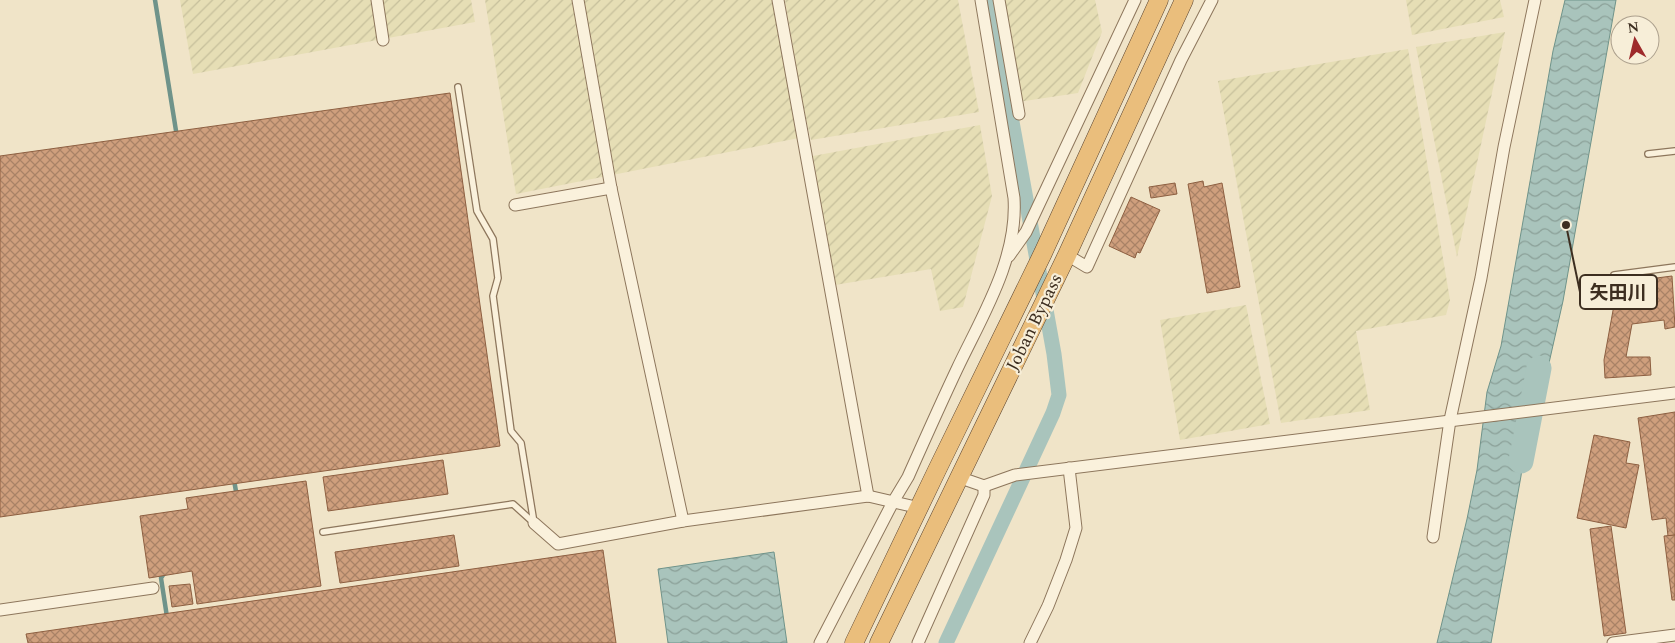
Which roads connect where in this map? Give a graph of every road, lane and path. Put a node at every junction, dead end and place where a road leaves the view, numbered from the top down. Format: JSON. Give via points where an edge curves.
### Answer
{"nodes":[{"id":1,"x":377,"y":0,"type":"edge"},
{"id":2,"x":578,"y":0,"type":"edge"},
{"id":3,"x":778,"y":0,"type":"edge"},
{"id":4,"x":981,"y":0,"type":"edge"},
{"id":5,"x":999,"y":0,"type":"edge"},
{"id":6,"x":1135,"y":0,"type":"edge"},
{"id":7,"x":1159,"y":0,"type":"edge"},
{"id":8,"x":1184,"y":0,"type":"edge"},
{"id":9,"x":1212,"y":0,"type":"edge"},
{"id":10,"x":1535,"y":0,"type":"edge"},
{"id":11,"x":383,"y":40,"type":"dead end"},
{"id":12,"x":458,"y":87,"type":"dead end"},
{"id":13,"x":1019,"y":114,"type":"dead end"},
{"id":14,"x":1675,"y":151,"type":"edge"},
{"id":15,"x":1648,"y":154,"type":"dead end"},
{"id":16,"x":611,"y":188,"type":"junction"},
{"id":17,"x":515,"y":205,"type":"dead end"},
{"id":18,"x":1067,"y":255,"type":"junction"},
{"id":19,"x":1005,"y":262,"type":"junction"},
{"id":20,"x":1675,"y":267,"type":"edge"},
{"id":21,"x":1614,"y":275,"type":"dead end"},
{"id":22,"x":1675,"y":393,"type":"edge"},
{"id":23,"x":1452,"y":420,"type":"junction"},
{"id":24,"x":1069,"y":468,"type":"junction"},
{"id":25,"x":958,"y":477,"type":"junction"},
{"id":26,"x":984,"y":486,"type":"junction"},
{"id":27,"x":868,"y":496,"type":"junction"},
{"id":28,"x":893,"y":502,"type":"junction"},
{"id":29,"x":920,"y":508,"type":"junction"},
{"id":30,"x":682,"y":521,"type":"junction"},
{"id":31,"x":534,"y":523,"type":"junction"},
{"id":32,"x":323,"y":532,"type":"dead end"},
{"id":33,"x":1433,"y":537,"type":"dead end"},
{"id":34,"x":153,"y":588,"type":"dead end"},
{"id":35,"x":0,"y":610,"type":"edge"},
{"id":36,"x":1675,"y":635,"type":"edge"},
{"id":37,"x":820,"y":643,"type":"edge"},
{"id":38,"x":854,"y":643,"type":"edge"},
{"id":39,"x":879,"y":643,"type":"edge"},
{"id":40,"x":918,"y":643,"type":"edge"},
{"id":41,"x":1030,"y":643,"type":"edge"},
{"id":42,"x":1614,"y":643,"type":"edge"}],
"edges":[{"from":1,"to":11,"type":"street"},
{"from":2,"to":16,"type":"street"},
{"from":3,"to":27,"type":"street"},
{"from":4,"to":19,"type":"street","via":[[1014,198],[1014,224]]},
{"from":5,"to":13,"type":"street"},
{"from":6,"to":19,"type":"street","via":[[1026,232]]},
{"from":7,"to":29,"type":"highway","name":"Joban Bypass","via":[[1043,253]]},
{"from":8,"to":18,"type":"highway","name":"Joban Bypass"},
{"from":9,"to":18,"type":"street","via":[[1181,60],[1087,267]]},
{"from":10,"to":23,"type":"street"},
{"from":12,"to":31,"type":"lane","via":[[477,212],[493,239],[498,278],[492,296],[511,431],[521,444]]},
{"from":14,"to":15,"type":"lane"},
{"from":16,"to":17,"type":"street"},
{"from":16,"to":30,"type":"street"},
{"from":18,"to":25,"type":"highway","name":"Joban Bypass"},
{"from":19,"to":28,"type":"street","via":[[908,477]]},
{"from":20,"to":21,"type":"lane"},
{"from":22,"to":23,"type":"street"},
{"from":23,"to":24,"type":"street"},
{"from":23,"to":33,"type":"street"},
{"from":24,"to":26,"type":"street","via":[[1015,475]]},
{"from":24,"to":41,"type":"street","via":[[1076,528],[1048,606]]},
{"from":25,"to":26,"type":"street"},
{"from":25,"to":39,"type":"highway","name":"Joban Bypass"},
{"from":26,"to":40,"type":"street","via":[[984,495]]},
{"from":27,"to":28,"type":"street"},
{"from":27,"to":30,"type":"street"},
{"from":28,"to":29,"type":"street"},
{"from":28,"to":37,"type":"street"},
{"from":29,"to":38,"type":"highway","name":"Joban Bypass"},
{"from":30,"to":31,"type":"street","via":[[558,544]]},
{"from":31,"to":32,"type":"lane","via":[[513,504]]},
{"from":34,"to":35,"type":"street"},
{"from":36,"to":42,"type":"street"}]}
